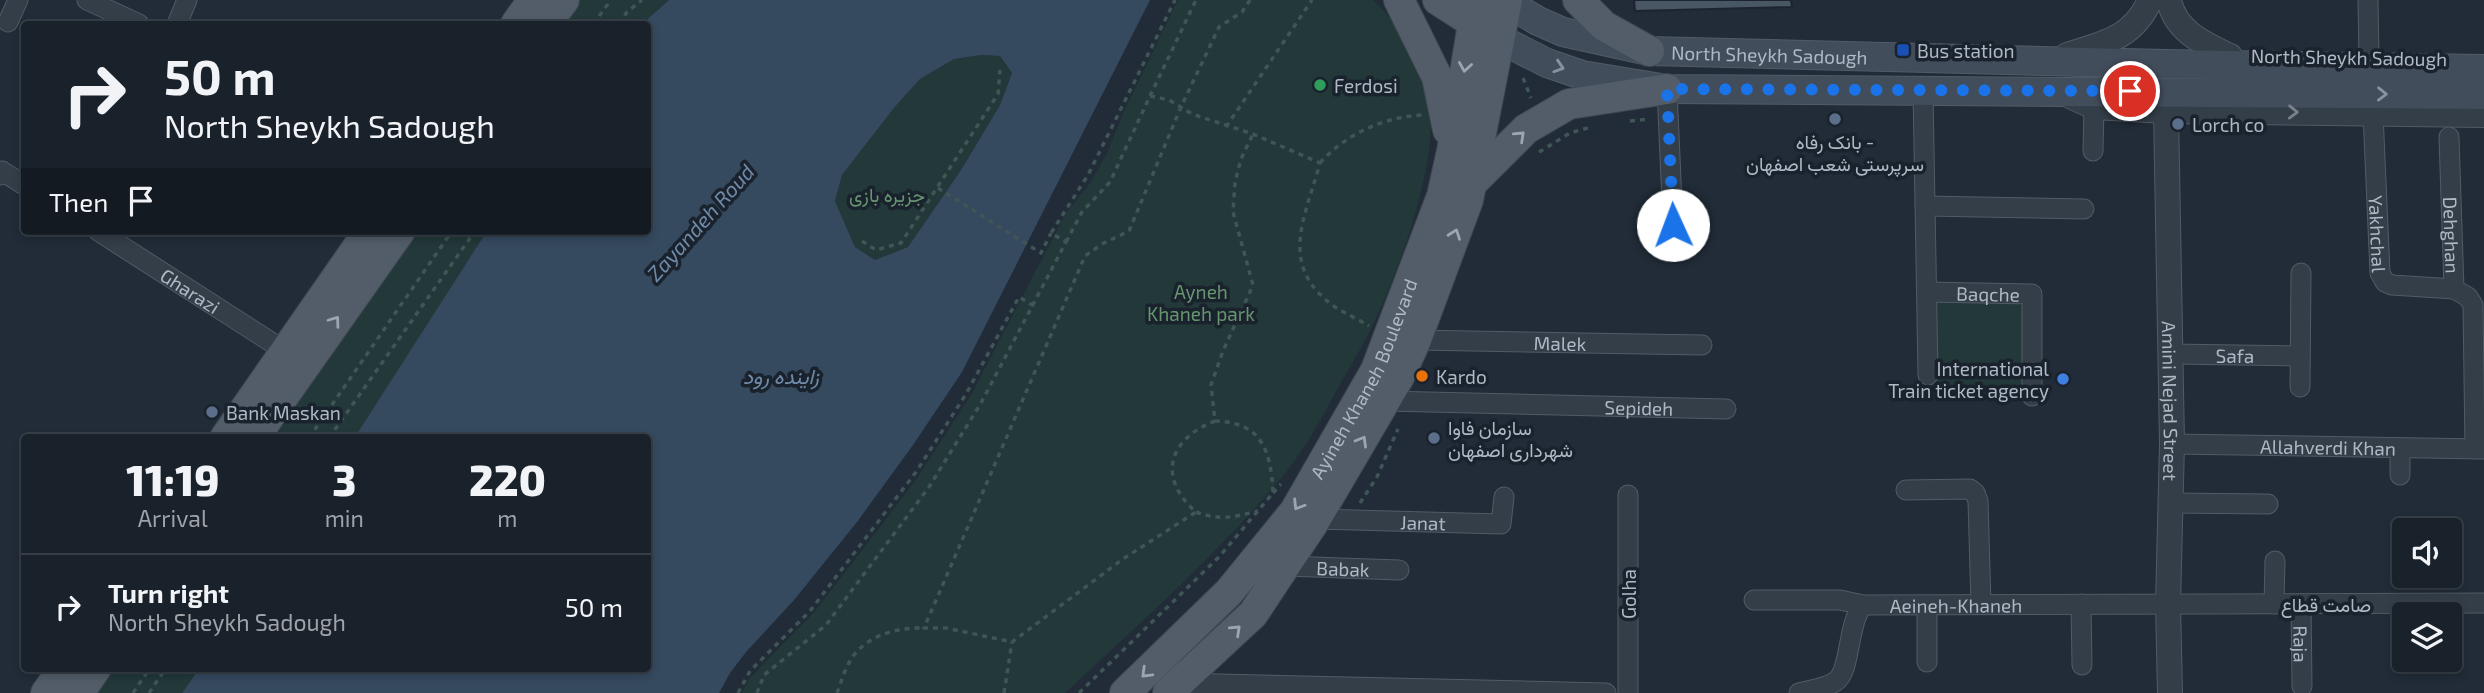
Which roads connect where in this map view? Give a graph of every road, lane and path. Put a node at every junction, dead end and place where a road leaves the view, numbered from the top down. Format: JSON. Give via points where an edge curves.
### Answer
{"nodes":[{"id":1,"x":18,"y":0,"type":"edge"},
{"id":2,"x":87,"y":0,"type":"edge"},
{"id":3,"x":187,"y":0,"type":"edge"},
{"id":4,"x":533,"y":0,"type":"edge"},
{"id":5,"x":564,"y":0,"type":"edge"},
{"id":6,"x":611,"y":0,"type":"edge"},
{"id":7,"x":642,"y":0,"type":"edge"},
{"id":8,"x":1175,"y":0,"type":"edge"},
{"id":9,"x":1196,"y":0,"type":"edge"},
{"id":10,"x":1250,"y":0,"type":"edge"},
{"id":11,"x":1312,"y":0,"type":"edge"},
{"id":12,"x":1399,"y":0,"type":"edge"},
{"id":13,"x":1438,"y":0,"type":"edge"},
{"id":14,"x":1578,"y":0,"type":"edge"},
{"id":15,"x":2151,"y":0,"type":"edge"},
{"id":16,"x":2169,"y":0,"type":"edge"},
{"id":17,"x":2368,"y":0,"type":"edge"},
{"id":18,"x":1493,"y":5,"type":"edge"},
{"id":19,"x":132,"y":21,"type":"edge"},
{"id":20,"x":178,"y":21,"type":"edge"},
{"id":21,"x":518,"y":21,"type":"edge"},
{"id":22,"x":548,"y":21,"type":"edge"},
{"id":23,"x":595,"y":21,"type":"edge"},
{"id":24,"x":621,"y":21,"type":"edge"},
{"id":25,"x":8,"y":22,"type":"dead end"},
{"id":26,"x":1498,"y":37,"type":"junction"},
{"id":27,"x":1649,"y":51,"type":"junction"},
{"id":28,"x":2230,"y":56,"type":"junction"},
{"id":29,"x":2056,"y":58,"type":"junction"},
{"id":30,"x":2369,"y":58,"type":"junction"},
{"id":31,"x":2484,"y":58,"type":"edge"},
{"id":32,"x":2484,"y":69,"type":"edge"},
{"id":33,"x":1000,"y":70,"type":"dead end"},
{"id":34,"x":1667,"y":89,"type":"junction"},
{"id":35,"x":2166,"y":89,"type":"junction"},
{"id":36,"x":1923,"y":90,"type":"junction"},
{"id":37,"x":2057,"y":91,"type":"junction"},
{"id":38,"x":2484,"y":95,"type":"edge"},
{"id":39,"x":1150,"y":96,"type":"junction"},
{"id":40,"x":1181,"y":107,"type":"junction"},
{"id":41,"x":2094,"y":107,"type":"junction"},
{"id":42,"x":2373,"y":113,"type":"junction"},
{"id":43,"x":1436,"y":115,"type":"dead end"},
{"id":44,"x":2484,"y":115,"type":"edge"},
{"id":45,"x":1226,"y":127,"type":"junction"},
{"id":46,"x":1253,"y":134,"type":"junction"},
{"id":47,"x":2449,"y":137,"type":"dead end"},
{"id":48,"x":1452,"y":150,"type":"junction"},
{"id":49,"x":2093,"y":151,"type":"dead end"},
{"id":50,"x":1320,"y":163,"type":"junction"},
{"id":51,"x":0,"y":175,"type":"edge"},
{"id":52,"x":21,"y":183,"type":"edge"},
{"id":53,"x":1471,"y":184,"type":"junction"},
{"id":54,"x":938,"y":188,"type":"junction"},
{"id":55,"x":1925,"y":206,"type":"junction"},
{"id":56,"x":2084,"y":209,"type":"dead end"},
{"id":57,"x":1673,"y":225,"type":"dead end"},
{"id":58,"x":1051,"y":233,"type":"junction"},
{"id":59,"x":103,"y":235,"type":"edge"},
{"id":60,"x":367,"y":235,"type":"edge"},
{"id":61,"x":397,"y":235,"type":"edge"},
{"id":62,"x":449,"y":235,"type":"edge"},
{"id":63,"x":471,"y":235,"type":"edge"},
{"id":64,"x":862,"y":241,"type":"dead end"},
{"id":65,"x":1066,"y":242,"type":"junction"},
{"id":66,"x":2301,"y":273,"type":"dead end"},
{"id":67,"x":2454,"y":289,"type":"junction"},
{"id":68,"x":1927,"y":292,"type":"junction"},
{"id":69,"x":1034,"y":306,"type":"junction"},
{"id":70,"x":1375,"y":329,"type":"dead end"},
{"id":71,"x":1416,"y":340,"type":"junction"},
{"id":72,"x":1702,"y":345,"type":"dead end"},
{"id":73,"x":2172,"y":355,"type":"junction"},
{"id":74,"x":2300,"y":356,"type":"junction"},
{"id":75,"x":295,"y":357,"type":"junction"},
{"id":76,"x":1928,"y":375,"type":"dead end"},
{"id":77,"x":2300,"y":387,"type":"dead end"},
{"id":78,"x":2032,"y":396,"type":"dead end"},
{"id":79,"x":1385,"y":401,"type":"junction"},
{"id":80,"x":1726,"y":409,"type":"dead end"},
{"id":81,"x":1214,"y":421,"type":"junction"},
{"id":82,"x":228,"y":434,"type":"edge"},
{"id":83,"x":256,"y":434,"type":"edge"},
{"id":84,"x":313,"y":434,"type":"edge"},
{"id":85,"x":332,"y":434,"type":"edge"},
{"id":86,"x":2172,"y":444,"type":"junction"},
{"id":87,"x":2400,"y":448,"type":"junction"},
{"id":88,"x":2479,"y":449,"type":"edge"},
{"id":89,"x":2400,"y":475,"type":"dead end"},
{"id":90,"x":1282,"y":483,"type":"dead end"},
{"id":91,"x":1906,"y":490,"type":"dead end"},
{"id":92,"x":1273,"y":493,"type":"junction"},
{"id":93,"x":1628,"y":495,"type":"dead end"},
{"id":94,"x":1504,"y":497,"type":"dead end"},
{"id":95,"x":2171,"y":503,"type":"junction"},
{"id":96,"x":2268,"y":504,"type":"dead end"},
{"id":97,"x":1259,"y":510,"type":"junction"},
{"id":98,"x":1196,"y":512,"type":"junction"},
{"id":99,"x":1316,"y":519,"type":"junction"},
{"id":100,"x":2275,"y":561,"type":"dead end"},
{"id":101,"x":1285,"y":566,"type":"junction"},
{"id":102,"x":1399,"y":570,"type":"dead end"},
{"id":103,"x":1754,"y":600,"type":"dead end"},
{"id":104,"x":2484,"y":603,"type":"edge"},
{"id":105,"x":1981,"y":604,"type":"junction"},
{"id":106,"x":2081,"y":604,"type":"junction"},
{"id":107,"x":2168,"y":604,"type":"junction"},
{"id":108,"x":2274,"y":604,"type":"junction"},
{"id":109,"x":2301,"y":604,"type":"junction"},
{"id":110,"x":1863,"y":605,"type":"junction"},
{"id":111,"x":1927,"y":605,"type":"junction"},
{"id":112,"x":924,"y":628,"type":"junction"},
{"id":113,"x":1012,"y":642,"type":"junction"},
{"id":114,"x":1927,"y":662,"type":"dead end"},
{"id":115,"x":2082,"y":664,"type":"dead end"},
{"id":116,"x":61,"y":672,"type":"edge"},
{"id":117,"x":93,"y":672,"type":"edge"},
{"id":118,"x":147,"y":672,"type":"edge"},
{"id":119,"x":163,"y":672,"type":"edge"},
{"id":120,"x":2302,"y":686,"type":"dead end"},
{"id":121,"x":1173,"y":688,"type":"edge"},
{"id":122,"x":1234,"y":689,"type":"edge"},
{"id":123,"x":1327,"y":690,"type":"edge"},
{"id":124,"x":1439,"y":692,"type":"edge"},
{"id":125,"x":47,"y":693,"type":"edge"},
{"id":126,"x":79,"y":693,"type":"edge"},
{"id":127,"x":133,"y":693,"type":"edge"},
{"id":128,"x":149,"y":693,"type":"edge"},
{"id":129,"x":738,"y":693,"type":"edge"},
{"id":130,"x":757,"y":693,"type":"edge"},
{"id":131,"x":837,"y":693,"type":"edge"},
{"id":132,"x":1004,"y":693,"type":"edge"},
{"id":133,"x":1079,"y":693,"type":"edge"},
{"id":134,"x":1125,"y":693,"type":"edge"},
{"id":135,"x":1606,"y":693,"type":"edge"},
{"id":136,"x":1628,"y":693,"type":"edge"},
{"id":137,"x":1799,"y":693,"type":"edge"},
{"id":138,"x":2170,"y":693,"type":"edge"}],
"edges":[{"from":1,"to":25,"type":"street"},
{"from":2,"to":19,"type":"street"},
{"from":3,"to":20,"type":"street"},
{"from":4,"to":21,"type":"main road"},
{"from":5,"to":22,"type":"main road"},
{"from":6,"to":23,"type":"path"},
{"from":7,"to":24,"type":"path"},
{"from":8,"to":58,"type":"path","via":[[1088,175]]},
{"from":9,"to":39,"type":"path"},
{"from":10,"to":40,"type":"path","via":[[1242,12],[1220,27]]},
{"from":11,"to":45,"type":"path"},
{"from":12,"to":48,"type":"main road","via":[[1437,77]]},
{"from":13,"to":18,"type":"main road"},
{"from":14,"to":27,"type":"main road","via":[[1604,26]]},
{"from":15,"to":29,"type":"street","via":[[2136,24],[2117,38]]},
{"from":16,"to":28,"type":"street","via":[[2171,12],[2195,39]]},
{"from":17,"to":30,"type":"street"},
{"from":18,"to":26,"type":"main road","name":"North Sheykh Sadough"},
{"from":18,"to":27,"type":"main road","name":"North Sheykh Sadough","via":[[1563,32]]},
{"from":18,"to":48,"type":"main road","name":"Ayineh Khaneh Boulevard","one_way":true},
{"from":26,"to":34,"type":"main road","name":"North Sheykh Sadough","one_way":true,"via":[[1582,75]]},
{"from":26,"to":53,"type":"main road","name":"Ayineh Khaneh Boulevard"},
{"from":27,"to":29,"type":"main road","name":"North Sheykh Sadough"},
{"from":28,"to":29,"type":"street","name":"North Sheykh Sadough","via":[[2117,52]]},
{"from":28,"to":30,"type":"street","name":"North Sheykh Sadough"},
{"from":29,"to":35,"type":"main road","name":"North Sheykh Sadough"},
{"from":30,"to":31,"type":"street","name":"North Sheykh Sadough"},
{"from":32,"to":35,"type":"main road","name":"North Sheykh Sadough"},
{"from":33,"to":54,"type":"path","via":[[998,94]]},
{"from":34,"to":36,"type":"main road","name":"North Sheykh Sadough"},
{"from":53,"to":34,"type":"main road","one_way":true,"via":[[1526,129],[1569,104]]},
{"from":34,"to":57,"type":"street"},
{"from":35,"to":37,"type":"main road","name":"North Sheykh Sadough"},
{"from":35,"to":38,"type":"main road","name":"North Sheykh Sadough","one_way":true},
{"from":35,"to":41,"type":"street","name":"North Sheykh Sadough"},
{"from":35,"to":42,"type":"street","name":"North Sheykh Sadough","one_way":true},
{"from":35,"to":73,"type":"street","name":"Amini Nejad Street"},
{"from":36,"to":37,"type":"main road","name":"North Sheykh Sadough"},
{"from":36,"to":55,"type":"street"},
{"from":37,"to":41,"type":"street","name":"North Sheykh Sadough"},
{"from":39,"to":40,"type":"path"},
{"from":39,"to":65,"type":"path","via":[[1110,182],[1082,212]]},
{"from":40,"to":45,"type":"path"},
{"from":40,"to":112,"type":"path","via":[[1129,231],[1085,256]]},
{"from":41,"to":49,"type":"street"},
{"from":42,"to":44,"type":"street","name":"North Sheykh Sadough"},
{"from":42,"to":67,"type":"street","name":"Yakhchal","via":[[2380,273],[2392,285]]},
{"from":43,"to":50,"type":"path","via":[[1384,122],[1346,139]]},
{"from":45,"to":46,"type":"path"},
{"from":46,"to":50,"type":"path"},
{"from":46,"to":81,"type":"path","via":[[1234,182],[1233,212],[1253,285],[1212,385]]},
{"from":47,"to":67,"type":"street","name":"Dehghan"},
{"from":48,"to":134,"type":"main road","name":"Ayineh Khaneh Boulevard","one_way":true,"via":[[1442,196],[1376,370],[1295,510],[1229,592]]},
{"from":50,"to":70,"type":"path","via":[[1300,236],[1303,271],[1335,306]]},
{"from":51,"to":52,"type":"street","via":[[2,170]]},
{"from":71,"to":53,"type":"main road","name":"Ayineh Khaneh Boulevard","one_way":true},
{"from":54,"to":58,"type":"path","via":[[1041,253]]},
{"from":54,"to":64,"type":"path","via":[[901,243],[876,250]]},
{"from":55,"to":56,"type":"street"},
{"from":55,"to":68,"type":"street"},
{"from":58,"to":65,"type":"path"},
{"from":59,"to":75,"type":"street","name":"Gharazi"},
{"from":60,"to":75,"type":"main road"},
{"from":75,"to":61,"type":"main road","one_way":true},
{"from":62,"to":84,"type":"path"},
{"from":63,"to":85,"type":"path"},
{"from":65,"to":69,"type":"path"},
{"from":66,"to":74,"type":"street"},
{"from":67,"to":88,"type":"street","name":"Dehghan","via":[[2473,304]]},
{"from":68,"to":76,"type":"street"},
{"from":68,"to":78,"type":"street","name":"Baqche","via":[[2032,294]]},
{"from":69,"to":129,"type":"path","via":[[1019,297],[966,394],[903,490],[810,611],[750,671]]},
{"from":69,"to":130,"type":"path","via":[[929,488],[826,625],[764,675]]},
{"from":71,"to":72,"type":"street","name":"Malek"},
{"from":71,"to":79,"type":"main road","name":"Ayineh Khaneh Boulevard"},
{"from":73,"to":74,"type":"street","name":"Safa"},
{"from":73,"to":86,"type":"street","name":"Amini Nejad Street"},
{"from":74,"to":77,"type":"street"},
{"from":75,"to":82,"type":"main road"},
{"from":75,"to":83,"type":"main road"},
{"from":79,"to":80,"type":"street","name":"Sepideh"},
{"from":99,"to":79,"type":"main road","name":"Ayineh Khaneh Boulevard","one_way":true},
{"from":81,"to":92,"type":"path","via":[[1244,425],[1258,438],[1271,464]]},
{"from":81,"to":98,"type":"path","via":[[1197,428],[1174,455],[1172,475],[1177,491]]},
{"from":86,"to":87,"type":"street","name":"Allahverdi Khan"},
{"from":86,"to":95,"type":"street","name":"Amini Nejad Street"},
{"from":87,"to":88,"type":"street","name":"Allahverdi Khan"},
{"from":87,"to":89,"type":"street"},
{"from":90,"to":92,"type":"path"},
{"from":91,"to":105,"type":"street","via":[[1970,489],[1976,493]]},
{"from":92,"to":97,"type":"path"},
{"from":93,"to":136,"type":"street","name":"Golha"},
{"from":94,"to":99,"type":"street","name":"Janat","via":[[1501,524]]},
{"from":95,"to":96,"type":"street"},
{"from":95,"to":107,"type":"street","name":"Amini Nejad Street"},
{"from":97,"to":98,"type":"path","via":[[1221,519]]},
{"from":97,"to":133,"type":"path","via":[[1219,557]]},
{"from":98,"to":113,"type":"path","via":[[1123,559]]},
{"from":99,"to":101,"type":"main road","name":"Ayineh Khaneh Boulevard"},
{"from":100,"to":108,"type":"street"},
{"from":101,"to":102,"type":"street","name":"Babak"},
{"from":121,"to":101,"type":"main road","name":"Ayineh Khaneh Boulevard","one_way":true,"via":[[1253,614]]},
{"from":103,"to":110,"type":"street","via":[[1840,600]]},
{"from":104,"to":109,"type":"street","name":"صامت قطاع"},
{"from":105,"to":106,"type":"street","name":"Aeineh-Khaneh"},
{"from":105,"to":111,"type":"street","name":"Aeineh-Khaneh"},
{"from":106,"to":107,"type":"street","name":"Aeineh-Khaneh"},
{"from":106,"to":115,"type":"street"},
{"from":107,"to":108,"type":"street","name":"صامت قطاع"},
{"from":107,"to":138,"type":"street","name":"Amini Nejad Street"},
{"from":108,"to":109,"type":"street","name":"صامت قطاع"},
{"from":109,"to":120,"type":"street","name":"Raja"},
{"from":110,"to":111,"type":"street","name":"Aeineh-Khaneh"},
{"from":110,"to":137,"type":"street","name":"Aeineh-Khaneh","via":[[1853,621],[1842,674],[1836,681]]},
{"from":111,"to":114,"type":"street"},
{"from":112,"to":113,"type":"path"},
{"from":112,"to":131,"type":"path","via":[[905,627],[875,637],[850,659]]},
{"from":113,"to":132,"type":"path"},
{"from":116,"to":125,"type":"main road"},
{"from":117,"to":126,"type":"main road"},
{"from":118,"to":127,"type":"path"},
{"from":119,"to":128,"type":"path"},
{"from":121,"to":122,"type":"street"},
{"from":122,"to":123,"type":"street"},
{"from":123,"to":124,"type":"street"},
{"from":124,"to":135,"type":"street"}]}
